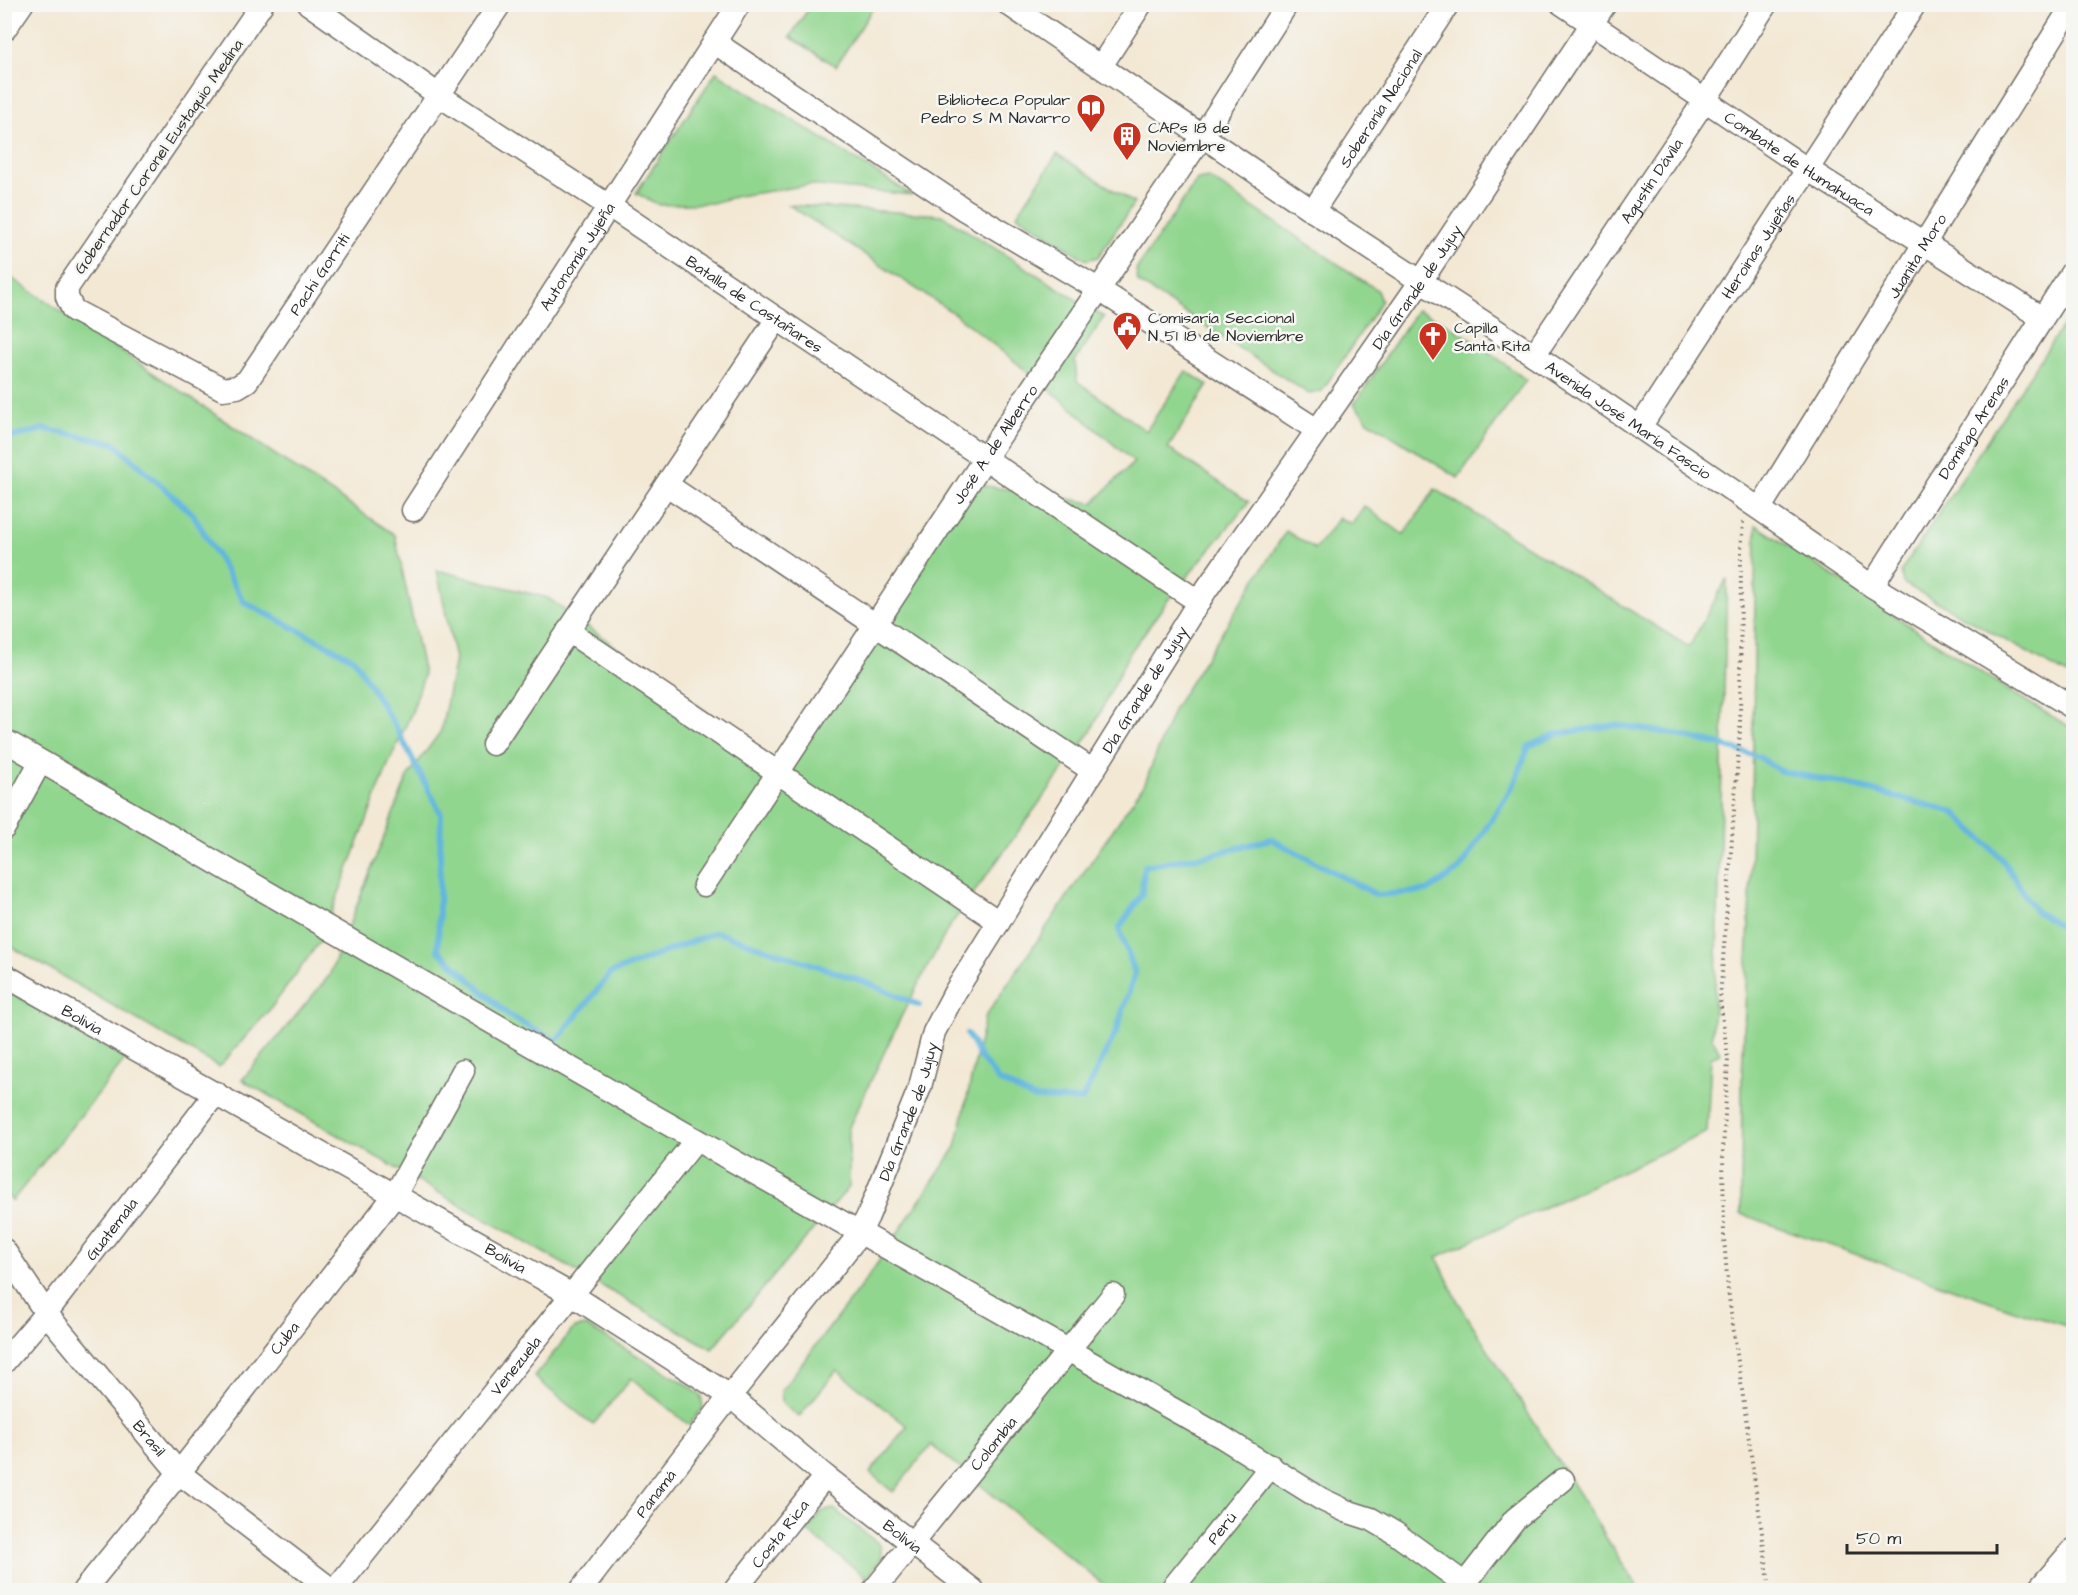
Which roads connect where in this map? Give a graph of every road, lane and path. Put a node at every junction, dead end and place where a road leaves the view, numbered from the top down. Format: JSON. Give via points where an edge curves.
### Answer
{"nodes":[{"id":1,"x":22,"y":4,"type":"edge"},
{"id":2,"x":262,"y":4,"type":"edge"},
{"id":3,"x":309,"y":4,"type":"edge"},
{"id":4,"x":500,"y":4,"type":"edge"},
{"id":5,"x":739,"y":4,"type":"edge"},
{"id":6,"x":1008,"y":4,"type":"edge"},
{"id":7,"x":1141,"y":4,"type":"edge"},
{"id":8,"x":1287,"y":4,"type":"edge"},
{"id":9,"x":1448,"y":4,"type":"edge"},
{"id":10,"x":1562,"y":4,"type":"edge"},
{"id":11,"x":1605,"y":4,"type":"edge"},
{"id":12,"x":1766,"y":4,"type":"edge"},
{"id":13,"x":1915,"y":4,"type":"edge"},
{"id":14,"x":2073,"y":4,"type":"edge"},
{"id":15,"x":1592,"y":25,"type":"junction"},
{"id":16,"x":4,"y":30,"type":"edge"},
{"id":17,"x":714,"y":42,"type":"junction"},
{"id":18,"x":1101,"y":66,"type":"junction"},
{"id":19,"x":440,"y":96,"type":"junction"},
{"id":20,"x":1705,"y":100,"type":"junction"},
{"id":21,"x":1203,"y":135,"type":"junction"},
{"id":22,"x":1807,"y":169,"type":"junction"},
{"id":23,"x":609,"y":206,"type":"junction"},
{"id":24,"x":1312,"y":211,"type":"junction"},
{"id":25,"x":1924,"y":244,"type":"junction"},
{"id":26,"x":2073,"y":269,"type":"edge"},
{"id":27,"x":1421,"y":281,"type":"junction"},
{"id":28,"x":1098,"y":289,"type":"junction"},
{"id":29,"x":73,"y":310,"type":"joint"},
{"id":30,"x":2042,"y":318,"type":"junction"},
{"id":31,"x":777,"y":319,"type":"junction"},
{"id":32,"x":1534,"y":356,"type":"junction"},
{"id":33,"x":1640,"y":427,"type":"junction"},
{"id":34,"x":1317,"y":429,"type":"junction"},
{"id":35,"x":985,"y":458,"type":"junction"},
{"id":36,"x":666,"y":485,"type":"junction"},
{"id":37,"x":1760,"y":508,"type":"junction"},
{"id":38,"x":413,"y":510,"type":"dead end"},
{"id":39,"x":1872,"y":586,"type":"junction"},
{"id":40,"x":1199,"y":602,"type":"junction"},
{"id":41,"x":875,"y":625,"type":"junction"},
{"id":42,"x":568,"y":631,"type":"junction"},
{"id":43,"x":2073,"y":708,"type":"edge"},
{"id":44,"x":4,"y":740,"type":"edge"},
{"id":45,"x":493,"y":744,"type":"dead end"},
{"id":46,"x":37,"y":768,"type":"dead end"},
{"id":47,"x":1093,"y":771,"type":"junction"},
{"id":48,"x":778,"y":773,"type":"junction"},
{"id":49,"x":4,"y":828,"type":"edge"},
{"id":50,"x":704,"y":885,"type":"dead end"},
{"id":51,"x":999,"y":922,"type":"junction"},
{"id":52,"x":4,"y":975,"type":"edge"},
{"id":53,"x":463,"y":1071,"type":"dead end"},
{"id":54,"x":216,"y":1093,"type":"junction"},
{"id":55,"x":696,"y":1140,"type":"junction"},
{"id":56,"x":395,"y":1195,"type":"junction"},
{"id":57,"x":860,"y":1232,"type":"junction"},
{"id":58,"x":4,"y":1250,"type":"edge"},
{"id":59,"x":572,"y":1295,"type":"junction"},
{"id":60,"x":1113,"y":1295,"type":"dead end"},
{"id":61,"x":46,"y":1313,"type":"junction"},
{"id":62,"x":1068,"y":1350,"type":"junction"},
{"id":63,"x":4,"y":1362,"type":"edge"},
{"id":64,"x":730,"y":1396,"type":"junction"},
{"id":65,"x":1271,"y":1466,"type":"junction"},
{"id":66,"x":179,"y":1473,"type":"junction"},
{"id":67,"x":825,"y":1476,"type":"junction"},
{"id":68,"x":1563,"y":1480,"type":"dead end"},
{"id":69,"x":912,"y":1542,"type":"junction"},
{"id":70,"x":2073,"y":1552,"type":"edge"},
{"id":71,"x":1462,"y":1587,"type":"edge"},
{"id":72,"x":84,"y":1590,"type":"edge"},
{"id":73,"x":333,"y":1590,"type":"edge"},
{"id":74,"x":581,"y":1590,"type":"edge"},
{"id":75,"x":735,"y":1590,"type":"edge"},
{"id":76,"x":874,"y":1590,"type":"edge"},
{"id":77,"x":973,"y":1590,"type":"edge"},
{"id":78,"x":1171,"y":1590,"type":"edge"},
{"id":79,"x":1770,"y":1590,"type":"edge"},
{"id":80,"x":2042,"y":1590,"type":"edge"}],
"edges":[{"from":1,"to":16,"type":"street"},
{"from":2,"to":29,"type":"street","name":"Gobernador Coronel Eustaquio Medina","via":[[67,288]]},
{"from":3,"to":19,"type":"street","name":"Batalla de Castañares"},
{"from":4,"to":19,"type":"street","name":"Pachi Gorriti"},
{"from":5,"to":17,"type":"street","name":"Autonomía Jujeña"},
{"from":6,"to":18,"type":"street","name":"Avenida José María Fascio"},
{"from":7,"to":18,"type":"street"},
{"from":8,"to":21,"type":"street","name":"José A. de Alberro"},
{"from":9,"to":24,"type":"street","name":"Soberanía Nacional"},
{"from":10,"to":15,"type":"street","name":"Combate de Humahuaca"},
{"from":11,"to":15,"type":"street","name":"Día Grande de Jujuy"},
{"from":12,"to":20,"type":"street","name":"Agustín Dávila"},
{"from":13,"to":22,"type":"street","name":"Heroinas Jujeñas"},
{"from":14,"to":25,"type":"street","name":"Juanita Moro"},
{"from":15,"to":20,"type":"street","name":"Combate de Humahuaca"},
{"from":15,"to":27,"type":"street","name":"Día Grande de Jujuy"},
{"from":17,"to":23,"type":"street","name":"Autonomía Jujeña"},
{"from":17,"to":28,"type":"street","via":[[965,210]]},
{"from":18,"to":21,"type":"street","name":"Avenida José María Fascio"},
{"from":19,"to":23,"type":"street","name":"Batalla de Castañares"},
{"from":19,"to":29,"type":"street","name":"Pachi Gorriti","via":[[247,381],[237,387],[223,390]]},
{"from":20,"to":22,"type":"street","name":"Combate de Humahuaca"},
{"from":20,"to":32,"type":"street","name":"Agustín Dávila"},
{"from":21,"to":24,"type":"street","name":"Avenida José María Fascio"},
{"from":21,"to":28,"type":"street","name":"José A. de Alberro"},
{"from":22,"to":25,"type":"street","name":"Combate de Humahuaca"},
{"from":22,"to":33,"type":"street","name":"Heroinas Jujeñas"},
{"from":23,"to":31,"type":"street","name":"Batalla de Castañares"},
{"from":23,"to":38,"type":"street","name":"Autonomía Jujeña"},
{"from":24,"to":27,"type":"street","name":"Avenida José María Fascio"},
{"from":25,"to":30,"type":"street","name":"Combate de Humahuaca"},
{"from":25,"to":37,"type":"street","name":"Juanita Moro"},
{"from":26,"to":30,"type":"street","name":"Domingo Arenas"},
{"from":27,"to":32,"type":"street","name":"Avenida José María Fascio"},
{"from":27,"to":34,"type":"street","name":"Día Grande de Jujuy"},
{"from":28,"to":34,"type":"street"},
{"from":28,"to":35,"type":"street","name":"José A. de Alberro"},
{"from":30,"to":39,"type":"street","name":"Domingo Arenas"},
{"from":31,"to":35,"type":"street","name":"Batalla de Castañares"},
{"from":31,"to":36,"type":"street"},
{"from":32,"to":33,"type":"street","name":"Avenida José María Fascio"},
{"from":33,"to":37,"type":"street","name":"Avenida José María Fascio"},
{"from":34,"to":40,"type":"street","name":"Día Grande de Jujuy"},
{"from":35,"to":40,"type":"street","name":"Batalla de Castañares"},
{"from":35,"to":41,"type":"street","name":"José A. de Alberro"},
{"from":36,"to":41,"type":"street"},
{"from":36,"to":42,"type":"street"},
{"from":37,"to":39,"type":"street","name":"Avenida José María Fascio"},
{"from":37,"to":79,"type":"path","via":[[1742,523],[1740,731],[1720,1000],[1728,1059],[1723,1150],[1728,1290]]},
{"from":39,"to":43,"type":"street","name":"Avenida José María Fascio"},
{"from":40,"to":47,"type":"street","name":"Día Grande de Jujuy"},
{"from":41,"to":47,"type":"street"},
{"from":41,"to":48,"type":"street","name":"José A. de Alberro"},
{"from":42,"to":45,"type":"street"},
{"from":42,"to":48,"type":"street"},
{"from":44,"to":55,"type":"street"},
{"from":46,"to":49,"type":"street"},
{"from":47,"to":51,"type":"street","name":"Día Grande de Jujuy"},
{"from":48,"to":50,"type":"street","name":"José A. de Alberro"},
{"from":48,"to":51,"type":"street"},
{"from":51,"to":57,"type":"street","name":"Día Grande de Jujuy","via":[[934,1032],[920,1087]]},
{"from":52,"to":54,"type":"street","name":"Bolivia"},
{"from":53,"to":56,"type":"street","name":"Cuba"},
{"from":54,"to":56,"type":"street","name":"Bolivia"},
{"from":54,"to":61,"type":"street","name":"Guatemala"},
{"from":55,"to":57,"type":"street"},
{"from":55,"to":59,"type":"street","name":"Venezuela"},
{"from":56,"to":59,"type":"street","name":"Bolivia"},
{"from":56,"to":66,"type":"street","name":"Cuba"},
{"from":57,"to":62,"type":"street"},
{"from":57,"to":64,"type":"street","name":"Día Grande de Jujuy"},
{"from":58,"to":61,"type":"street","name":"Brasil"},
{"from":59,"to":64,"type":"street","name":"Bolivia"},
{"from":59,"to":73,"type":"street","name":"Venezuela"},
{"from":60,"to":62,"type":"street","name":"Colombia"},
{"from":61,"to":63,"type":"street","name":"Guatemala"},
{"from":61,"to":66,"type":"street","name":"Brasil"},
{"from":62,"to":65,"type":"street"},
{"from":62,"to":69,"type":"street","name":"Colombia"},
{"from":64,"to":67,"type":"street","name":"Bolivia"},
{"from":64,"to":74,"type":"street","name":"Panamá"},
{"from":65,"to":71,"type":"street","via":[[1321,1499],[1395,1533]]},
{"from":65,"to":78,"type":"street","name":"Perú"},
{"from":66,"to":72,"type":"street","name":"Cuba"},
{"from":66,"to":73,"type":"street","name":"Brasil"},
{"from":67,"to":69,"type":"street","name":"Bolivia"},
{"from":67,"to":75,"type":"street","name":"Costa Rica"},
{"from":68,"to":71,"type":"street","via":[[1515,1519]]},
{"from":69,"to":76,"type":"street","name":"Colombia"},
{"from":69,"to":77,"type":"street","name":"Bolivia"},
{"from":70,"to":80,"type":"street"}]}
